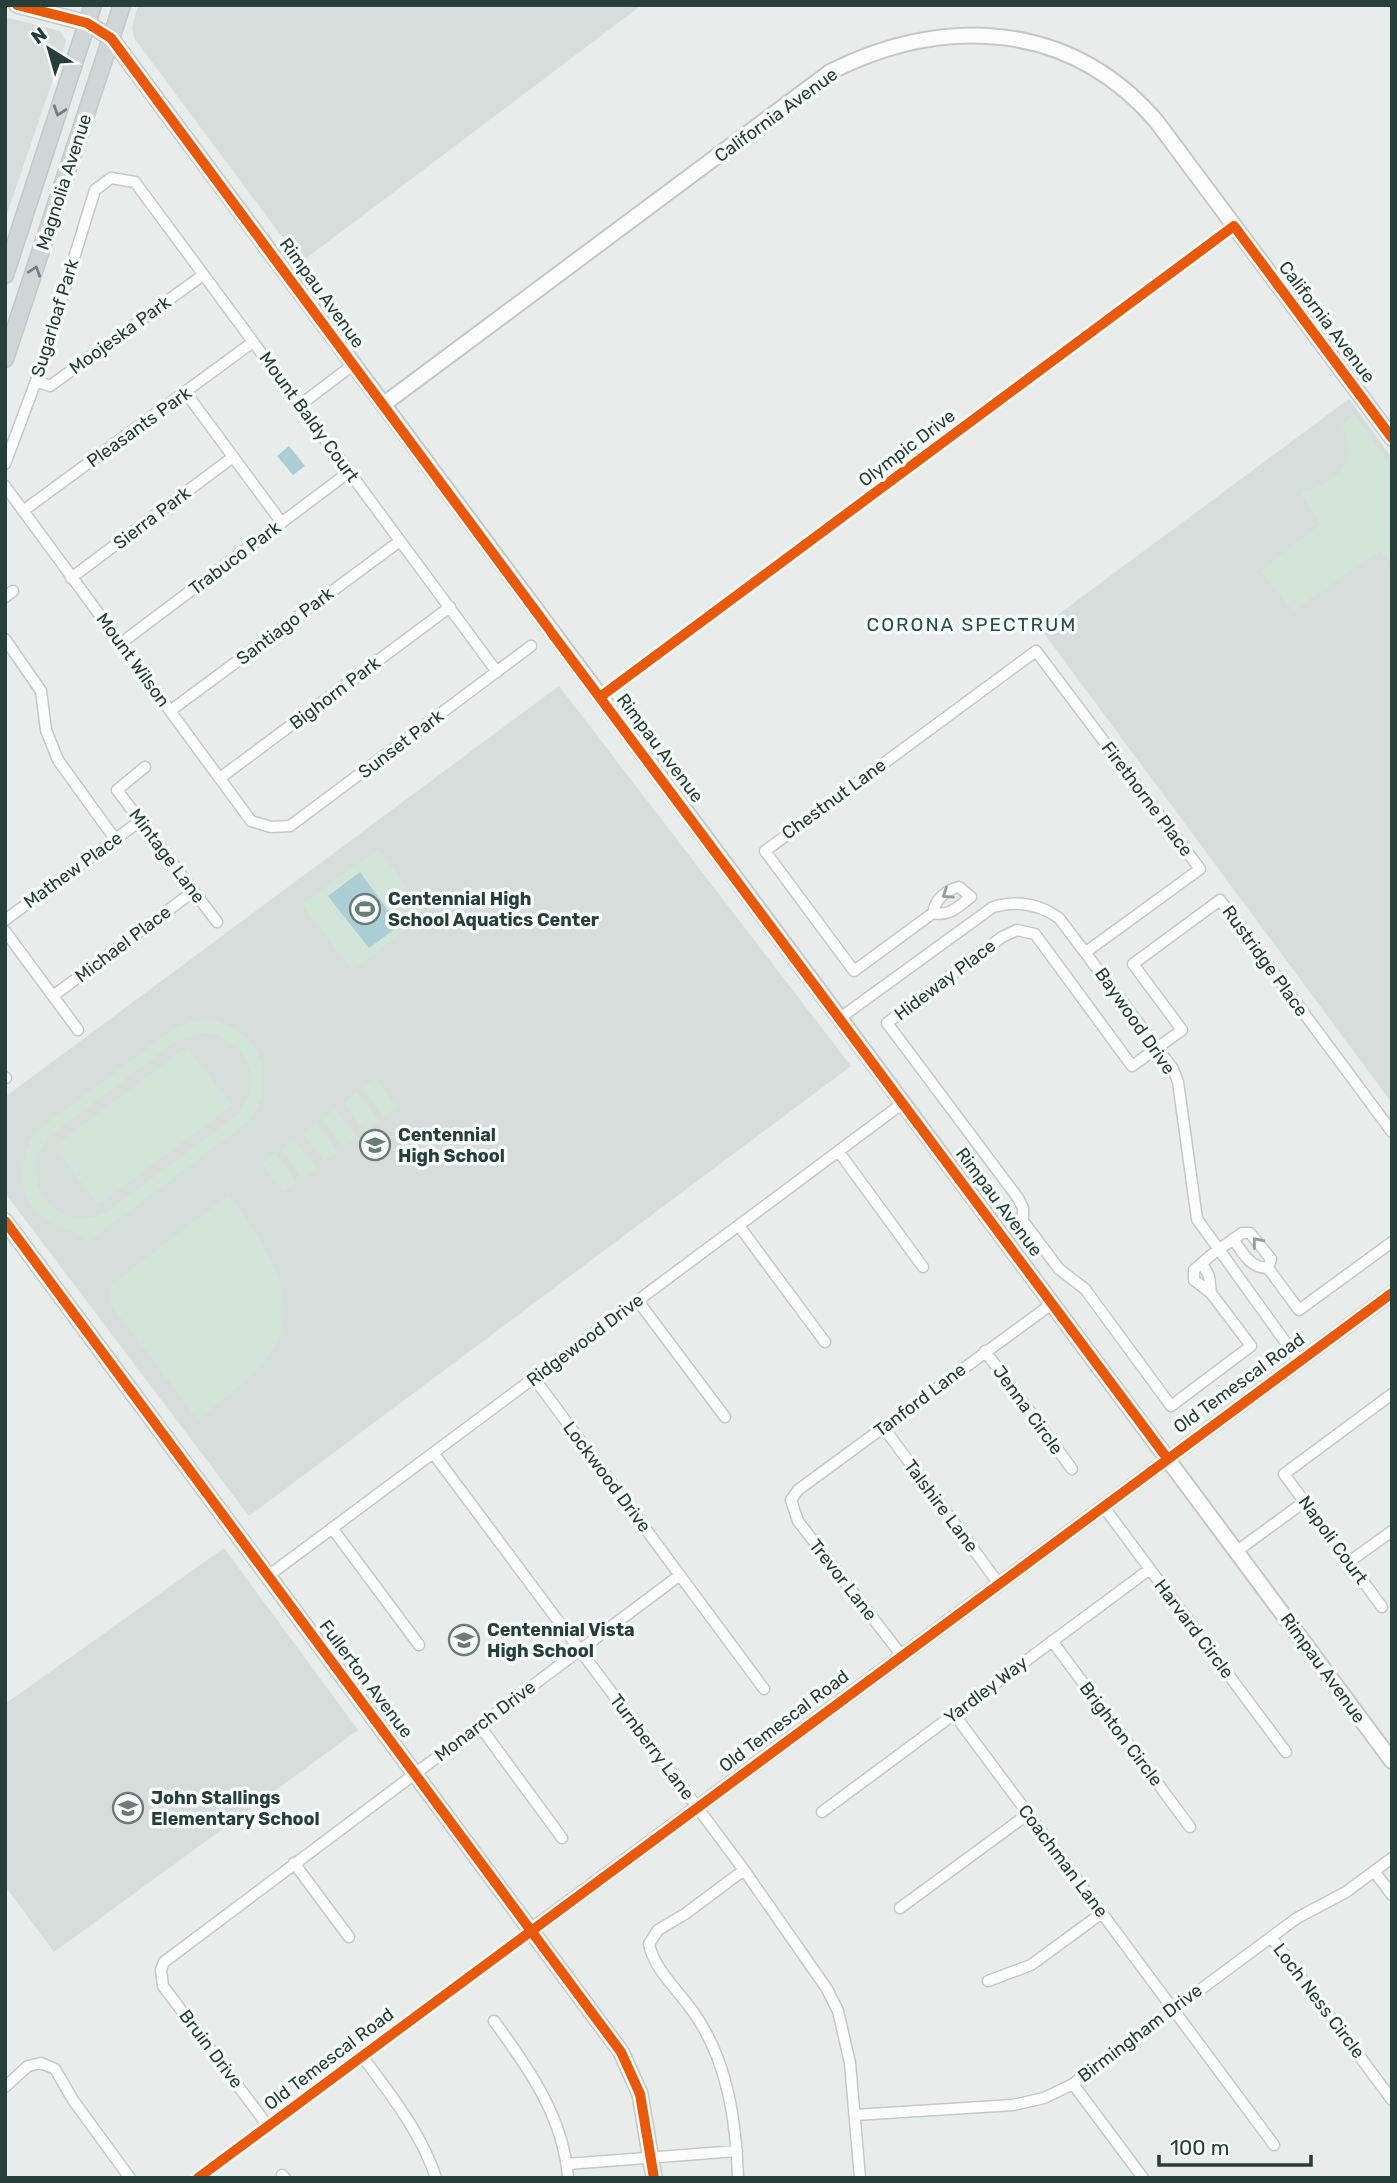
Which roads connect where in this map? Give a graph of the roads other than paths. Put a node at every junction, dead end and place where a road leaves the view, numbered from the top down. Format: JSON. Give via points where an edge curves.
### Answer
{"nodes":[{"id":1,"x":17,"y":5,"type":"edge"},
{"id":2,"x":93,"y":5,"type":"edge"},
{"id":3,"x":122,"y":5,"type":"edge"},
{"id":4,"x":87,"y":23,"type":"junction"},
{"id":5,"x":111,"y":38,"type":"junction"},
{"id":6,"x":111,"y":178,"type":"joint"},
{"id":7,"x":1234,"y":226,"type":"junction"},
{"id":8,"x":20,"y":231,"type":"junction"},
{"id":9,"x":47,"y":238,"type":"junction"},
{"id":10,"x":5,"y":275,"type":"edge"},
{"id":11,"x":203,"y":275,"type":"junction"},
{"id":12,"x":253,"y":342,"type":"junction"},
{"id":13,"x":5,"y":359,"type":"edge"},
{"id":14,"x":354,"y":365,"type":"junction"},
{"id":15,"x":36,"y":381,"type":"junction"},
{"id":16,"x":186,"y":393,"type":"junction"},
{"id":17,"x":384,"y":404,"type":"junction"},
{"id":18,"x":300,"y":405,"type":"junction"},
{"id":19,"x":1392,"y":439,"type":"edge"},
{"id":20,"x":233,"y":457,"type":"junction"},
{"id":21,"x":5,"y":464,"type":"edge"},
{"id":22,"x":349,"y":472,"type":"junction"},
{"id":23,"x":5,"y":486,"type":"edge"},
{"id":24,"x":23,"y":511,"type":"junction"},
{"id":25,"x":282,"y":523,"type":"junction"},
{"id":26,"x":400,"y":541,"type":"junction"},
{"id":27,"x":71,"y":578,"type":"junction"},
{"id":28,"x":450,"y":607,"type":"junction"},
{"id":29,"x":5,"y":639,"type":"edge"},
{"id":30,"x":121,"y":643,"type":"junction"},
{"id":31,"x":531,"y":646,"type":"dead end"},
{"id":32,"x":1036,"y":651,"type":"joint"},
{"id":33,"x":497,"y":672,"type":"junction"},
{"id":34,"x":600,"y":697,"type":"junction"},
{"id":35,"x":170,"y":711,"type":"junction"},
{"id":36,"x":145,"y":767,"type":"dead end"},
{"id":37,"x":220,"y":778,"type":"junction"},
{"id":38,"x":140,"y":821,"type":"junction"},
{"id":39,"x":266,"y":826,"type":"joint"},
{"id":40,"x":115,"y":839,"type":"junction"},
{"id":41,"x":194,"y":891,"type":"junction"},
{"id":42,"x":971,"y":897,"type":"junction"},
{"id":43,"x":933,"y":913,"type":"junction"},
{"id":44,"x":981,"y":914,"type":"junction"},
{"id":45,"x":5,"y":920,"type":"edge"},
{"id":46,"x":216,"y":922,"type":"dead end"},
{"id":47,"x":5,"y":931,"type":"edge"},
{"id":48,"x":1086,"y":952,"type":"junction"},
{"id":49,"x":53,"y":996,"type":"junction"},
{"id":50,"x":839,"y":1018,"type":"junction"},
{"id":51,"x":78,"y":1030,"type":"dead end"},
{"id":52,"x":1157,"y":1048,"type":"junction"},
{"id":53,"x":903,"y":1103,"type":"junction"},
{"id":54,"x":1392,"y":1132,"type":"edge"},
{"id":55,"x":839,"y":1152,"type":"junction"},
{"id":56,"x":5,"y":1221,"type":"edge"},
{"id":57,"x":739,"y":1226,"type":"junction"},
{"id":58,"x":1233,"y":1239,"type":"junction"},
{"id":59,"x":1392,"y":1242,"type":"edge"},
{"id":60,"x":1217,"y":1251,"type":"junction"},
{"id":61,"x":1202,"y":1263,"type":"junction"},
{"id":62,"x":923,"y":1267,"type":"dead end"},
{"id":63,"x":1268,"y":1268,"type":"junction"},
{"id":64,"x":1211,"y":1293,"type":"junction"},
{"id":65,"x":1392,"y":1293,"type":"edge"},
{"id":66,"x":638,"y":1301,"type":"junction"},
{"id":67,"x":1053,"y":1303,"type":"junction"},
{"id":68,"x":825,"y":1342,"type":"dead end"},
{"id":69,"x":985,"y":1351,"type":"junction"},
{"id":70,"x":1299,"y":1361,"type":"junction"},
{"id":71,"x":534,"y":1378,"type":"junction"},
{"id":72,"x":1392,"y":1394,"type":"edge"},
{"id":73,"x":725,"y":1417,"type":"dead end"},
{"id":74,"x":884,"y":1428,"type":"junction"},
{"id":75,"x":433,"y":1454,"type":"junction"},
{"id":76,"x":1167,"y":1458,"type":"junction"},
{"id":77,"x":1072,"y":1469,"type":"dead end"},
{"id":78,"x":791,"y":1500,"type":"joint"},
{"id":79,"x":1304,"y":1502,"type":"junction"},
{"id":80,"x":1103,"y":1506,"type":"junction"},
{"id":81,"x":332,"y":1528,"type":"junction"},
{"id":82,"x":1392,"y":1531,"type":"edge"},
{"id":83,"x":1237,"y":1551,"type":"junction"},
{"id":84,"x":1349,"y":1562,"type":"junction"},
{"id":85,"x":1150,"y":1569,"type":"junction"},
{"id":86,"x":680,"y":1575,"type":"junction"},
{"id":87,"x":268,"y":1576,"type":"junction"},
{"id":88,"x":999,"y":1584,"type":"junction"},
{"id":89,"x":1382,"y":1606,"type":"dead end"},
{"id":90,"x":1052,"y":1642,"type":"junction"},
{"id":91,"x":419,"y":1645,"type":"dead end"},
{"id":92,"x":579,"y":1650,"type":"junction"},
{"id":93,"x":902,"y":1656,"type":"junction"},
{"id":94,"x":764,"y":1689,"type":"dead end"},
{"id":95,"x":954,"y":1714,"type":"junction"},
{"id":96,"x":479,"y":1725,"type":"junction"},
{"id":97,"x":1286,"y":1752,"type":"dead end"},
{"id":98,"x":1392,"y":1761,"type":"edge"},
{"id":99,"x":414,"y":1773,"type":"junction"},
{"id":100,"x":697,"y":1808,"type":"junction"},
{"id":101,"x":822,"y":1812,"type":"dead end"},
{"id":102,"x":1028,"y":1814,"type":"junction"},
{"id":103,"x":1190,"y":1827,"type":"dead end"},
{"id":104,"x":562,"y":1838,"type":"dead end"},
{"id":105,"x":1392,"y":1858,"type":"edge"},
{"id":106,"x":294,"y":1863,"type":"junction"},
{"id":107,"x":744,"y":1870,"type":"junction"},
{"id":108,"x":1374,"y":1871,"type":"junction"},
{"id":109,"x":1392,"y":1895,"type":"edge"},
{"id":110,"x":900,"y":1908,"type":"dead end"},
{"id":111,"x":1102,"y":1913,"type":"junction"},
{"id":112,"x":529,"y":1931,"type":"junction"},
{"id":113,"x":349,"y":1937,"type":"dead end"},
{"id":114,"x":1271,"y":1937,"type":"junction"},
{"id":115,"x":161,"y":1970,"type":"joint"},
{"id":116,"x":988,"y":1981,"type":"dead end"},
{"id":117,"x":1172,"y":2009,"type":"junction"},
{"id":118,"x":495,"y":2021,"type":"dead end"},
{"id":119,"x":362,"y":2056,"type":"junction"},
{"id":120,"x":1073,"y":2084,"type":"junction"},
{"id":121,"x":5,"y":2087,"type":"edge"},
{"id":122,"x":1392,"y":2099,"type":"edge"},
{"id":123,"x":855,"y":2115,"type":"junction"},
{"id":124,"x":268,"y":2126,"type":"junction"},
{"id":125,"x":1274,"y":2145,"type":"dead end"},
{"id":126,"x":737,"y":2151,"type":"junction"},
{"id":127,"x":652,"y":2157,"type":"junction"},
{"id":128,"x":567,"y":2164,"type":"junction"},
{"id":129,"x":130,"y":2178,"type":"edge"},
{"id":130,"x":198,"y":2178,"type":"edge"},
{"id":131,"x":436,"y":2178,"type":"edge"},
{"id":132,"x":568,"y":2178,"type":"edge"},
{"id":133,"x":654,"y":2178,"type":"edge"},
{"id":134,"x":738,"y":2178,"type":"edge"},
{"id":135,"x":860,"y":2178,"type":"edge"},
{"id":136,"x":1143,"y":2178,"type":"edge"}],
"edges":[{"from":1,"to":4,"type":"main road","name":"Rimpau Avenue"},
{"from":2,"to":4,"type":"main road","name":"Magnolia Avenue"},
{"from":3,"to":5,"type":"main road","name":"Magnolia Avenue"},
{"from":4,"to":5,"type":"main road","name":"Rimpau Avenue"},
{"from":4,"to":8,"type":"main road","name":"Magnolia Avenue","one_way":true},
{"from":5,"to":9,"type":"main road","name":"Magnolia Avenue"},
{"from":5,"to":14,"type":"main road","name":"Rimpau Avenue"},
{"from":6,"to":11,"type":"street","name":"Mount Baldy Court","via":[[135,182]]},
{"from":6,"to":15,"type":"street","name":"Sugarloaf Park","via":[[95,190]]},
{"from":7,"to":17,"type":"main road","name":"California Avenue","via":[[1151,115],[1098,71],[1074,57],[1019,40],[966,36],[920,40],[869,53],[830,72]]},
{"from":7,"to":19,"type":"main road","name":"California Avenue"},
{"from":7,"to":34,"type":"street","name":"Olympic Drive"},
{"from":8,"to":9,"type":"main road"},
{"from":8,"to":10,"type":"main road","name":"Magnolia Avenue"},
{"from":13,"to":9,"type":"main road","name":"Magnolia Avenue","one_way":true},
{"from":11,"to":12,"type":"street","name":"Mount Baldy Court"},
{"from":11,"to":15,"type":"street","name":"Moojeska Park","via":[[50,386]]},
{"from":12,"to":16,"type":"street","name":"Pleasants Park"},
{"from":12,"to":18,"type":"street","name":"Mount Baldy Court"},
{"from":14,"to":17,"type":"main road","name":"Rimpau Avenue"},
{"from":14,"to":18,"type":"street"},
{"from":15,"to":21,"type":"street","name":"Sugarloaf Park"},
{"from":16,"to":20,"type":"street"},
{"from":16,"to":24,"type":"street","name":"Pleasants Park"},
{"from":17,"to":34,"type":"main road","name":"Rimpau Avenue"},
{"from":18,"to":22,"type":"street","name":"Mount Baldy Court"},
{"from":20,"to":25,"type":"street"},
{"from":20,"to":27,"type":"street","name":"Sierra Park"},
{"from":22,"to":25,"type":"street","name":"Trabuco Park"},
{"from":22,"to":26,"type":"street","name":"Mount Baldy Court"},
{"from":23,"to":24,"type":"street","name":"Mount Wilson"},
{"from":24,"to":27,"type":"street","name":"Mount Wilson"},
{"from":25,"to":30,"type":"street","name":"Trabuco Park"},
{"from":26,"to":28,"type":"street","name":"Mount Baldy Court"},
{"from":26,"to":35,"type":"street","name":"Santiago Park"},
{"from":27,"to":30,"type":"street","name":"Mount Wilson"},
{"from":28,"to":33,"type":"street","name":"Mount Baldy Court"},
{"from":28,"to":37,"type":"street","name":"Bighorn Park"},
{"from":29,"to":40,"type":"street","via":[[41,691],[46,730],[58,760]]},
{"from":30,"to":35,"type":"street","name":"Mount Wilson"},
{"from":31,"to":33,"type":"street","name":"Sunset Park"},
{"from":32,"to":43,"type":"street","name":"Chestnut Lane","via":[[765,851],[854,971]]},
{"from":32,"to":48,"type":"street","name":"Firethorne Place","via":[[1199,869]]},
{"from":33,"to":39,"type":"street","name":"Sunset Park","via":[[290,826]]},
{"from":34,"to":50,"type":"main road","name":"Rimpau Avenue"},
{"from":35,"to":37,"type":"street","name":"Mount Wilson"},
{"from":36,"to":38,"type":"street","name":"Mintage Lane","via":[[117,790]]},
{"from":37,"to":39,"type":"street","name":"Mount Wilson","via":[[251,821]]},
{"from":38,"to":40,"type":"street","name":"Mathew Place"},
{"from":38,"to":41,"type":"street","name":"Mintage Lane"},
{"from":40,"to":45,"type":"street","name":"Mathew Place"},
{"from":41,"to":46,"type":"street","name":"Mintage Lane"},
{"from":41,"to":49,"type":"street","name":"Michael Place"},
{"from":42,"to":43,"type":"street","name":"Chestnut Lane","via":[[950,912]]},
{"from":42,"to":43,"type":"street","name":"Chestnut Lane","one_way":true,"via":[[966,890],[953,888],[935,903]]},
{"from":42,"to":44,"type":"street"},
{"from":44,"to":48,"type":"street","name":"Baywood Drive","via":[[1012,903],[1042,908],[1068,927]]},
{"from":44,"to":50,"type":"street","name":"Baywood Drive"},
{"from":47,"to":49,"type":"street"},
{"from":48,"to":52,"type":"street","name":"Baywood Drive"},
{"from":49,"to":51,"type":"street"},
{"from":50,"to":53,"type":"main road","name":"Rimpau Avenue"},
{"from":52,"to":54,"type":"street","name":"Rustridge Place","via":[[1182,1030],[1133,964],[1220,900]]},
{"from":52,"to":60,"type":"street","name":"Baywood Drive","via":[[1178,1082],[1196,1219]]},
{"from":52,"to":64,"type":"street","name":"Hideway Place","via":[[1132,1066],[1035,934],[1022,930],[1002,937],[887,1023],[1018,1198],[1028,1228],[1059,1269],[1086,1289],[1171,1406],[1251,1346]]},
{"from":53,"to":55,"type":"street","name":"Ridgewood Drive"},
{"from":53,"to":67,"type":"main road","name":"Rimpau Avenue"},
{"from":55,"to":57,"type":"street","name":"Ridgewood Drive"},
{"from":55,"to":62,"type":"street"},
{"from":56,"to":87,"type":"main road","name":"Fullerton Avenue"},
{"from":57,"to":66,"type":"street","name":"Ridgewood Drive"},
{"from":57,"to":68,"type":"street"},
{"from":58,"to":60,"type":"street"},
{"from":58,"to":63,"type":"street","via":[[1250,1262]]},
{"from":63,"to":58,"type":"street","one_way":true,"via":[[1270,1259],[1250,1233]]},
{"from":59,"to":63,"type":"street","via":[[1300,1310]]},
{"from":60,"to":61,"type":"street"},
{"from":60,"to":70,"type":"street","name":"Baywood Drive"},
{"from":61,"to":64,"type":"street"},
{"from":61,"to":64,"type":"street","via":[[1194,1270],[1194,1280]]},
{"from":65,"to":70,"type":"street","name":"Old Temescal Road"},
{"from":66,"to":71,"type":"street","name":"Ridgewood Drive"},
{"from":66,"to":73,"type":"street"},
{"from":67,"to":69,"type":"street","name":"Tanford Lane"},
{"from":67,"to":76,"type":"main road","name":"Rimpau Avenue"},
{"from":69,"to":74,"type":"street","name":"Tanford Lane"},
{"from":69,"to":77,"type":"street","name":"Jenna Circle"},
{"from":70,"to":76,"type":"street","name":"Old Temescal Road"},
{"from":71,"to":75,"type":"street","name":"Ridgewood Drive"},
{"from":71,"to":86,"type":"street","name":"Lockwood Drive"},
{"from":72,"to":79,"type":"street","name":"Napoli Court","via":[[1284,1474]]},
{"from":74,"to":78,"type":"street","name":"Tanford Lane","via":[[798,1490]]},
{"from":74,"to":88,"type":"street","name":"Talshire Lane"},
{"from":75,"to":81,"type":"street","name":"Ridgewood Drive"},
{"from":75,"to":92,"type":"street","name":"Turnberry Lane"},
{"from":76,"to":80,"type":"street","name":"Old Temescal Road"},
{"from":76,"to":83,"type":"main road","name":"Rimpau Avenue"},
{"from":78,"to":93,"type":"street","name":"Trevor Lane","via":[[798,1521]]},
{"from":79,"to":83,"type":"street"},
{"from":79,"to":84,"type":"street","name":"Napoli Court"},
{"from":80,"to":85,"type":"street","name":"Harvard Circle"},
{"from":80,"to":88,"type":"street","name":"Old Temescal Road"},
{"from":81,"to":87,"type":"street","name":"Ridgewood Drive"},
{"from":81,"to":91,"type":"street"},
{"from":82,"to":84,"type":"street"},
{"from":83,"to":98,"type":"main road","name":"Rimpau Avenue"},
{"from":84,"to":89,"type":"street","name":"Napoli Court"},
{"from":85,"to":90,"type":"street","name":"Yardley Way"},
{"from":85,"to":97,"type":"street","name":"Harvard Circle"},
{"from":86,"to":92,"type":"street","name":"Monarch Drive"},
{"from":86,"to":94,"type":"street","name":"Lockwood Drive"},
{"from":87,"to":99,"type":"main road","name":"Fullerton Avenue"},
{"from":88,"to":93,"type":"street","name":"Old Temescal Road"},
{"from":90,"to":95,"type":"street","name":"Yardley Way"},
{"from":90,"to":103,"type":"street","name":"Brighton Circle"},
{"from":92,"to":96,"type":"street","name":"Monarch Drive"},
{"from":92,"to":100,"type":"street","name":"Turnberry Lane"},
{"from":93,"to":100,"type":"street","name":"Old Temescal Road"},
{"from":95,"to":101,"type":"street","name":"Yardley Way"},
{"from":95,"to":102,"type":"street","name":"Coachman Lane"},
{"from":96,"to":99,"type":"street","name":"Monarch Drive"},
{"from":96,"to":104,"type":"street"},
{"from":99,"to":106,"type":"street","name":"Monarch Drive"},
{"from":99,"to":112,"type":"main road","name":"Fullerton Avenue"},
{"from":100,"to":107,"type":"street","name":"Turnberry Lane"},
{"from":100,"to":112,"type":"street","name":"Old Temescal Road"},
{"from":102,"to":110,"type":"street"},
{"from":102,"to":111,"type":"street","name":"Coachman Lane"},
{"from":105,"to":108,"type":"street","name":"Birmingham Drive"},
{"from":106,"to":113,"type":"street"},
{"from":106,"to":115,"type":"street","name":"Monarch Drive","via":[[169,1955]]},
{"from":107,"to":123,"type":"street","name":"Turnberry Lane","via":[[838,2011]]},
{"from":107,"to":126,"type":"street","via":[[658,1930],[649,1944],[652,1960],[698,2018],[712,2044],[731,2102]]},
{"from":108,"to":109,"type":"street"},
{"from":108,"to":114,"type":"street","name":"Birmingham Drive"},
{"from":111,"to":116,"type":"street","via":[[1031,1965]]},
{"from":111,"to":117,"type":"street","name":"Coachman Lane"},
{"from":112,"to":119,"type":"street","name":"Old Temescal Road"},
{"from":112,"to":127,"type":"main road","name":"Fullerton Avenue","via":[[632,2071]]},
{"from":114,"to":117,"type":"street","name":"Birmingham Drive"},
{"from":114,"to":122,"type":"street","name":"Loch Ness Circle"},
{"from":115,"to":124,"type":"street","name":"Bruin Drive","via":[[163,1986]]},
{"from":117,"to":120,"type":"street","name":"Birmingham Drive"},
{"from":117,"to":125,"type":"street","name":"Coachman Lane"},
{"from":118,"to":128,"type":"street","via":[[544,2095]]},
{"from":119,"to":124,"type":"street","name":"Old Temescal Road"},
{"from":119,"to":131,"type":"street","via":[[408,2120]]},
{"from":120,"to":123,"type":"street","name":"Birmingham Drive","via":[[1044,2098],[1013,2105]]},
{"from":120,"to":136,"type":"street"},
{"from":121,"to":129,"type":"street","via":[[28,2066],[41,2063],[55,2069]]},
{"from":123,"to":135,"type":"street","name":"Turnberry Lane"},
{"from":124,"to":130,"type":"street","name":"Old Temescal Road"},
{"from":126,"to":127,"type":"street"},
{"from":126,"to":134,"type":"street"},
{"from":127,"to":128,"type":"street"},
{"from":127,"to":133,"type":"main road","name":"Fullerton Avenue"},
{"from":128,"to":132,"type":"street"}]}
